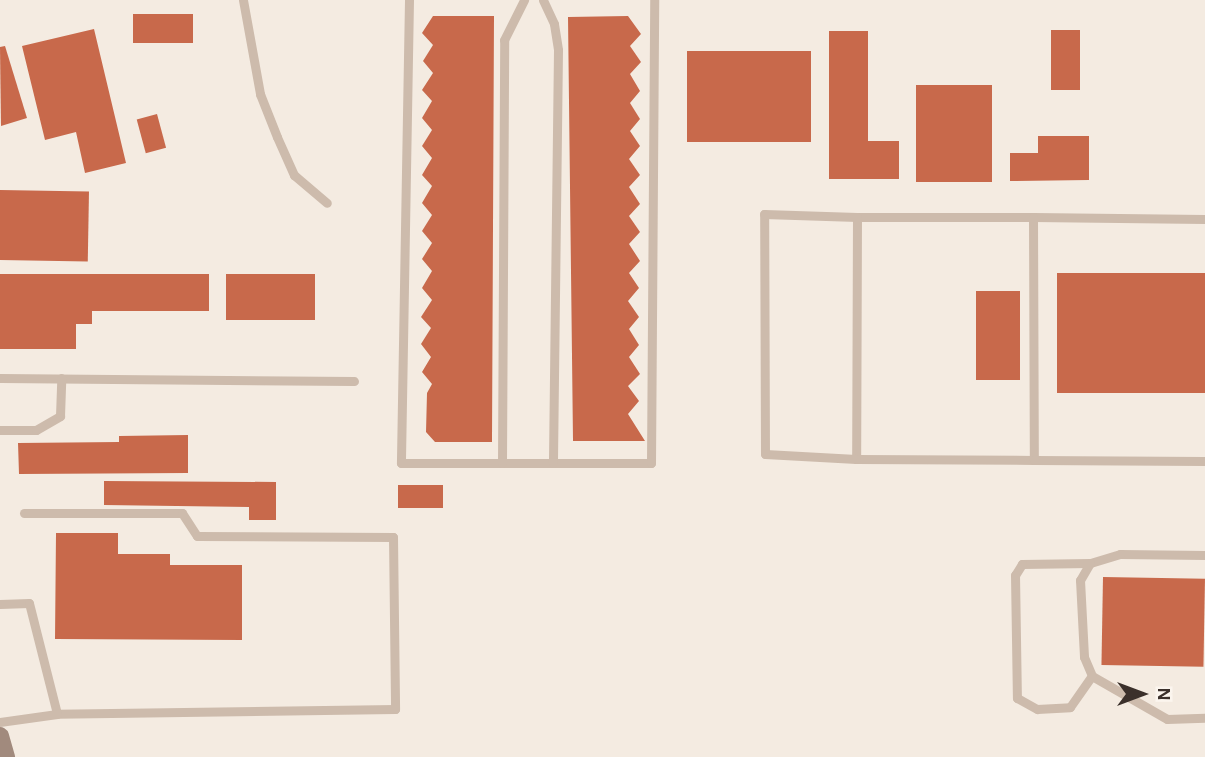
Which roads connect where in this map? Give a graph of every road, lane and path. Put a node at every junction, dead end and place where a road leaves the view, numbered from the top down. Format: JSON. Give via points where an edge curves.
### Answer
{"nodes":[{"id":1,"x":243,"y":0,"type":"edge"},
{"id":2,"x":410,"y":0,"type":"edge"},
{"id":3,"x":523,"y":0,"type":"edge"},
{"id":4,"x":543,"y":0,"type":"edge"},
{"id":5,"x":654,"y":0,"type":"edge"},
{"id":6,"x":327,"y":203,"type":"dead end"},
{"id":7,"x":858,"y":217,"type":"junction"},
{"id":8,"x":1033,"y":217,"type":"junction"},
{"id":9,"x":1205,"y":219,"type":"edge"},
{"id":10,"x":0,"y":378,"type":"edge"},
{"id":11,"x":61,"y":378,"type":"junction"},
{"id":12,"x":354,"y":381,"type":"dead end"},
{"id":13,"x":0,"y":430,"type":"edge"},
{"id":14,"x":856,"y":458,"type":"junction"},
{"id":15,"x":1034,"y":460,"type":"junction"},
{"id":16,"x":1205,"y":461,"type":"edge"},
{"id":17,"x":502,"y":463,"type":"junction"},
{"id":18,"x":553,"y":463,"type":"junction"},
{"id":19,"x":24,"y":513,"type":"dead end"},
{"id":20,"x":1205,"y":555,"type":"edge"},
{"id":21,"x":1090,"y":563,"type":"junction"},
{"id":22,"x":0,"y":604,"type":"edge"},
{"id":23,"x":1092,"y":676,"type":"junction"},
{"id":24,"x":57,"y":713,"type":"junction"},
{"id":25,"x":1205,"y":718,"type":"edge"},
{"id":26,"x":0,"y":722,"type":"edge"},
{"id":27,"x":0,"y":736,"type":"edge"},
{"id":28,"x":6,"y":757,"type":"edge"}],
"edges":[{"from":1,"to":6,"type":"lane","via":[[260,94],[276,137],[294,174]]},
{"from":2,"to":17,"type":"lane","via":[[401,463]]},
{"from":3,"to":17,"type":"lane","via":[[504,40]]},
{"from":4,"to":18,"type":"lane","via":[[554,24],[558,50]]},
{"from":5,"to":18,"type":"lane","via":[[651,463]]},
{"from":7,"to":8,"type":"lane"},
{"from":7,"to":14,"type":"lane"},
{"from":7,"to":14,"type":"lane","via":[[764,214],[765,454]]},
{"from":8,"to":9,"type":"lane"},
{"from":8,"to":15,"type":"lane"},
{"from":10,"to":11,"type":"lane"},
{"from":11,"to":12,"type":"lane"},
{"from":11,"to":13,"type":"lane","via":[[60,416],[36,430]]},
{"from":14,"to":15,"type":"lane"},
{"from":15,"to":16,"type":"lane"},
{"from":17,"to":18,"type":"lane"},
{"from":19,"to":24,"type":"lane","via":[[182,513],[197,536],[393,537],[395,709]]},
{"from":20,"to":21,"type":"lane","via":[[1120,554]]},
{"from":21,"to":23,"type":"lane","via":[[1080,580],[1084,657]]},
{"from":21,"to":23,"type":"lane","via":[[1023,564],[1015,575],[1017,698],[1037,709],[1070,707]]},
{"from":22,"to":24,"type":"lane","via":[[29,603]]},
{"from":23,"to":25,"type":"lane","via":[[1167,719]]},
{"from":24,"to":26,"type":"lane"},
{"from":27,"to":28,"type":"main road"}]}
